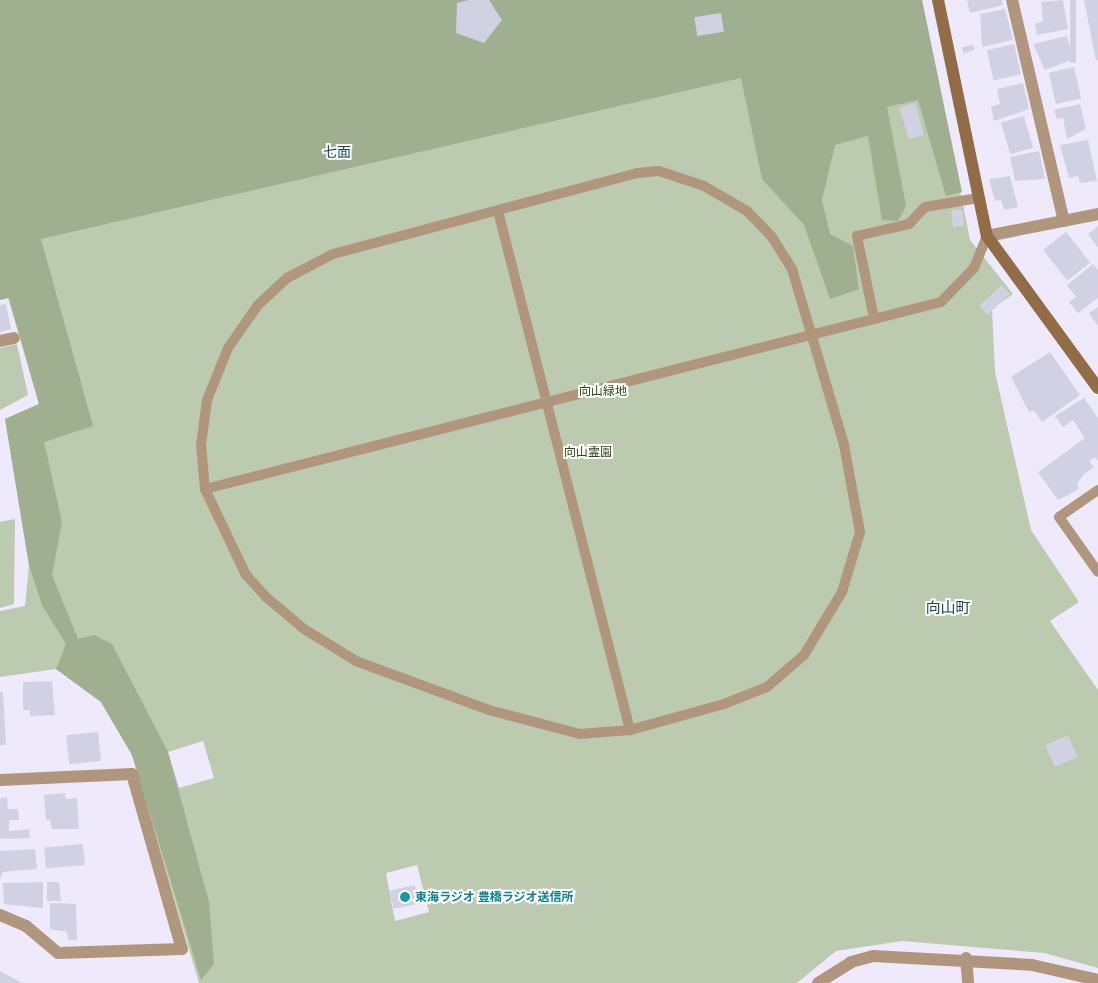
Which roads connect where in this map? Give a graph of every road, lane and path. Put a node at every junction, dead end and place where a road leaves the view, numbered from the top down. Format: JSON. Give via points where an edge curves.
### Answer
{"nodes":[{"id":1,"x":938,"y":0,"type":"edge"},
{"id":2,"x":1012,"y":0,"type":"edge"},
{"id":3,"x":978,"y":198,"type":"junction"},
{"id":4,"x":498,"y":211,"type":"junction"},
{"id":5,"x":1098,"y":214,"type":"edge"},
{"id":6,"x":1064,"y":221,"type":"junction"},
{"id":7,"x":987,"y":236,"type":"junction"},
{"id":8,"x":874,"y":318,"type":"junction"},
{"id":9,"x":810,"y":335,"type":"junction"},
{"id":10,"x":14,"y":338,"type":"dead end"},
{"id":11,"x":0,"y":341,"type":"edge"},
{"id":12,"x":1098,"y":388,"type":"edge"},
{"id":13,"x":547,"y":402,"type":"junction"},
{"id":14,"x":205,"y":489,"type":"junction"},
{"id":15,"x":1098,"y":490,"type":"edge"},
{"id":16,"x":1098,"y":572,"type":"edge"},
{"id":17,"x":630,"y":730,"type":"junction"},
{"id":18,"x":0,"y":780,"type":"edge"},
{"id":19,"x":0,"y":916,"type":"edge"},
{"id":20,"x":966,"y":958,"type":"junction"},
{"id":21,"x":1098,"y":980,"type":"edge"},
{"id":22,"x":818,"y":983,"type":"edge"},
{"id":23,"x":968,"y":983,"type":"edge"}],
"edges":[{"from":1,"to":3,"type":"street"},
{"from":2,"to":6,"type":"street"},
{"from":3,"to":7,"type":"street"},
{"from":3,"to":8,"type":"lane","via":[[925,207],[909,224],[857,236]]},
{"from":4,"to":9,"type":"lane","via":[[638,173],[682,176],[747,211],[772,237],[792,269]]},
{"from":4,"to":13,"type":"lane"},
{"from":4,"to":14,"type":"lane","via":[[333,254],[287,278],[258,304],[228,348],[207,400],[201,445]]},
{"from":5,"to":6,"type":"street"},
{"from":6,"to":7,"type":"street"},
{"from":7,"to":8,"type":"lane","via":[[974,268],[941,302]]},
{"from":7,"to":12,"type":"street"},
{"from":8,"to":9,"type":"lane"},
{"from":9,"to":13,"type":"lane"},
{"from":9,"to":17,"type":"lane","via":[[844,445],[860,532],[842,592],[804,656],[768,687]]},
{"from":10,"to":11,"type":"street"},
{"from":13,"to":14,"type":"lane"},
{"from":13,"to":17,"type":"lane"},
{"from":14,"to":17,"type":"lane","via":[[246,576],[304,629],[356,661],[539,724],[580,734]]},
{"from":15,"to":16,"type":"lane","via":[[1059,516]]},
{"from":18,"to":19,"type":"street","via":[[132,774],[182,949],[58,953],[26,926]]},
{"from":20,"to":21,"type":"street","via":[[1032,965]]},
{"from":20,"to":22,"type":"street","via":[[873,956],[851,962]]},
{"from":20,"to":23,"type":"street"}]}
